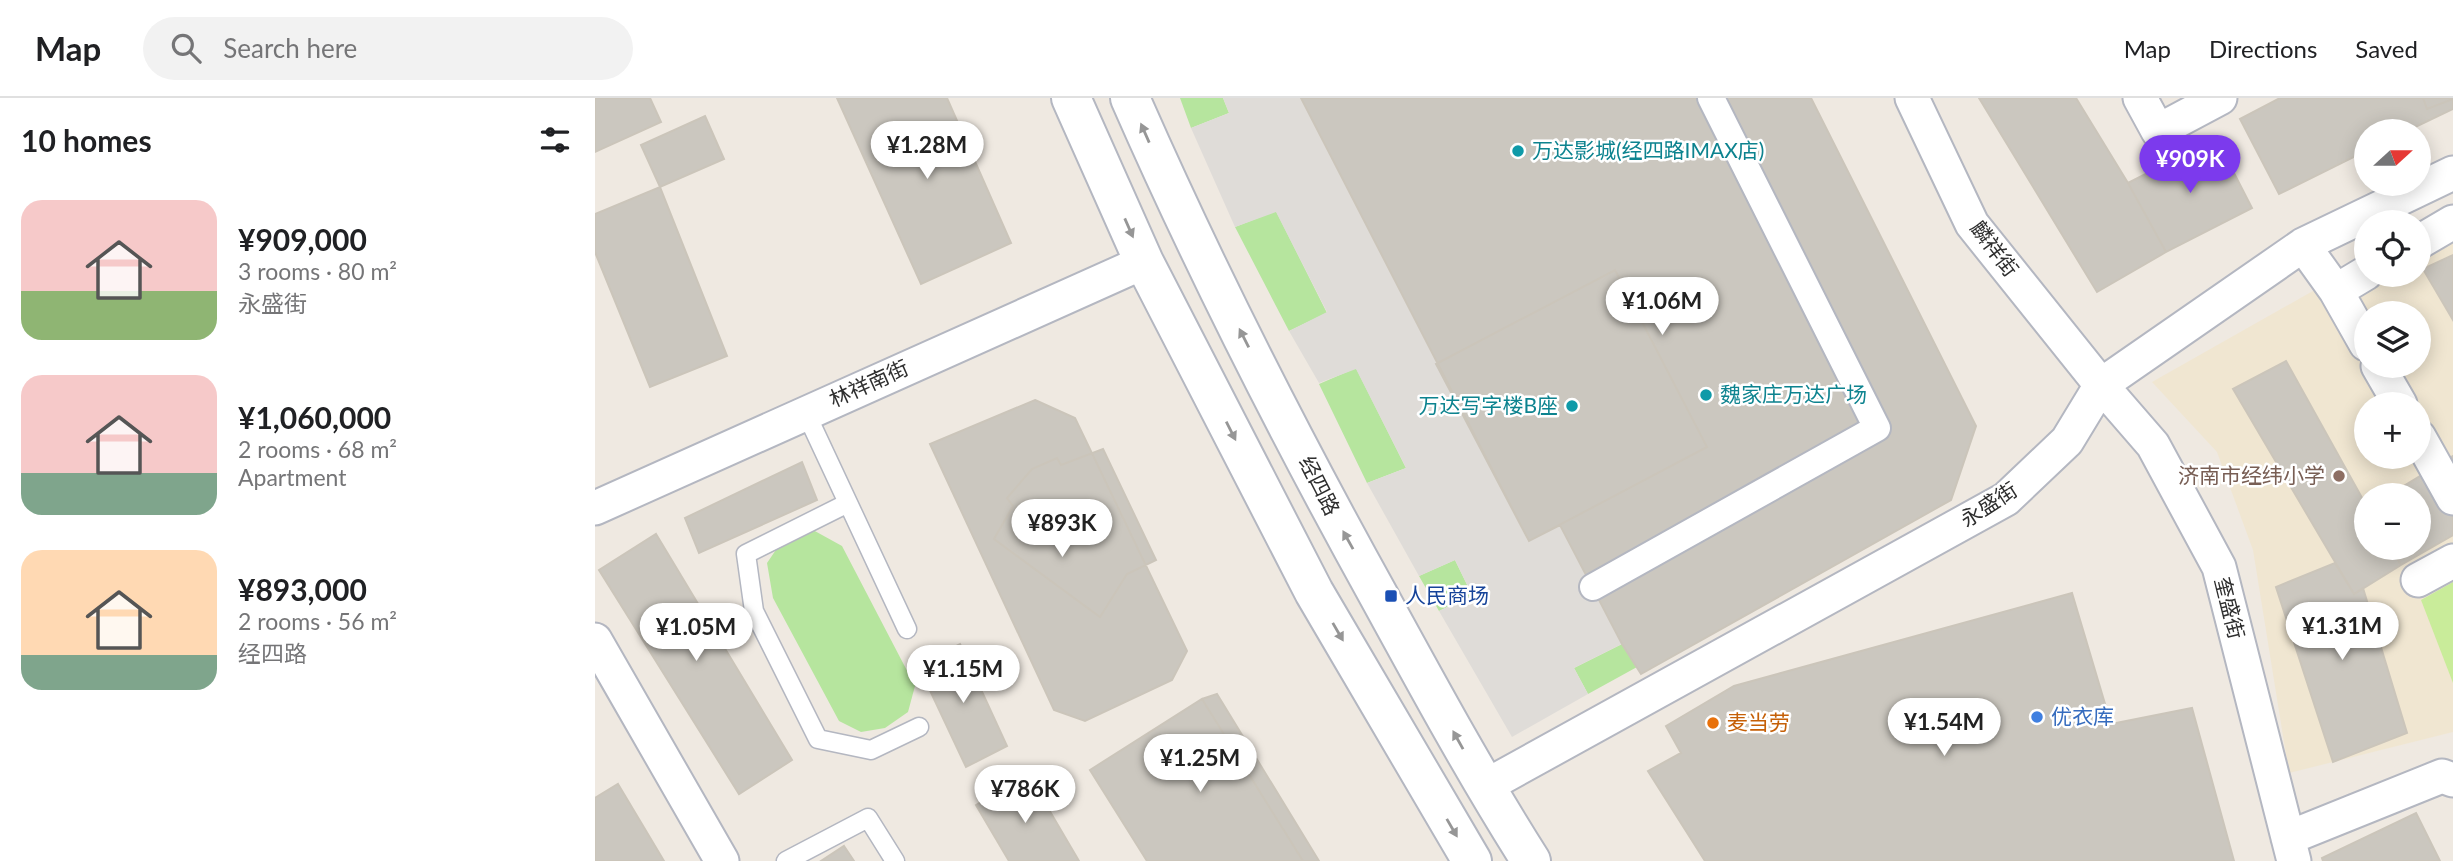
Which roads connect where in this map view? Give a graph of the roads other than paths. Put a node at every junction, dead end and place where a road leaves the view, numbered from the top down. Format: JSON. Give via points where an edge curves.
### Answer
{"nodes":[{"id":1,"x":1071,"y":98,"type":"edge"},
{"id":2,"x":1130,"y":98,"type":"edge"},
{"id":3,"x":1711,"y":98,"type":"edge"},
{"id":4,"x":1912,"y":98,"type":"edge"},
{"id":5,"x":2140,"y":98,"type":"edge"},
{"id":6,"x":2220,"y":98,"type":"edge"},
{"id":7,"x":2453,"y":173,"type":"edge"},
{"id":8,"x":2453,"y":222,"type":"edge"},
{"id":9,"x":2431,"y":235,"type":"edge"},
{"id":10,"x":2303,"y":245,"type":"junction"},
{"id":11,"x":1144,"y":262,"type":"junction"},
{"id":12,"x":2354,"y":280,"type":"edge"},
{"id":13,"x":2336,"y":291,"type":"junction"},
{"id":14,"x":2354,"y":323,"type":"edge"},
{"id":15,"x":2101,"y":385,"type":"junction"},
{"id":16,"x":806,"y":413,"type":"junction"},
{"id":17,"x":2431,"y":459,"type":"edge"},
{"id":18,"x":2453,"y":498,"type":"edge"},
{"id":19,"x":848,"y":503,"type":"junction"},
{"id":20,"x":595,"y":508,"type":"edge"},
{"id":21,"x":2453,"y":561,"type":"edge"},
{"id":22,"x":2418,"y":580,"type":"dead end"},
{"id":23,"x":1593,"y":587,"type":"dead end"},
{"id":24,"x":907,"y":629,"type":"dead end"},
{"id":25,"x":595,"y":640,"type":"edge"},
{"id":26,"x":919,"y":727,"type":"dead end"},
{"id":27,"x":2453,"y":780,"type":"edge"},
{"id":28,"x":1483,"y":787,"type":"junction"},
{"id":29,"x":2291,"y":850,"type":"edge"},
{"id":30,"x":722,"y":861,"type":"edge"},
{"id":31,"x":786,"y":861,"type":"edge"},
{"id":32,"x":895,"y":861,"type":"edge"},
{"id":33,"x":1472,"y":861,"type":"edge"},
{"id":34,"x":1531,"y":861,"type":"edge"}],
"edges":[{"from":1,"to":11,"type":"main road","one_way":true},
{"from":28,"to":2,"type":"main road","name":"经四路","one_way":true,"via":[[1326,500],[1178,207]]},
{"from":3,"to":23,"type":"street","via":[[1877,428]]},
{"from":4,"to":15,"type":"street","name":"麟祥街","via":[[1972,224]]},
{"from":5,"to":6,"type":"street","via":[[2158,131]]},
{"from":7,"to":10,"type":"street","name":"永盛街"},
{"from":8,"to":9,"type":"street"},
{"from":10,"to":13,"type":"street"},
{"from":10,"to":15,"type":"street","name":"永盛街"},
{"from":11,"to":16,"type":"street","name":"林祥南街"},
{"from":11,"to":33,"type":"main road","one_way":true,"via":[[1314,592]]},
{"from":12,"to":13,"type":"street"},
{"from":13,"to":14,"type":"street"},
{"from":15,"to":28,"type":"street","name":"永盛街","via":[[2067,441],[2006,499]]},
{"from":15,"to":29,"type":"street","name":"奎盛街","via":[[2153,445],[2218,567]]},
{"from":16,"to":19,"type":"lane"},
{"from":16,"to":20,"type":"street","name":"林祥南街"},
{"from":17,"to":18,"type":"street"},
{"from":19,"to":24,"type":"lane"},
{"from":19,"to":26,"type":"lane","via":[[746,554],[754,611],[818,738],[871,750]]},
{"from":21,"to":22,"type":"street"},
{"from":25,"to":30,"type":"street"},
{"from":27,"to":29,"type":"street","via":[[2442,776]]},
{"from":28,"to":34,"type":"main road","name":"经四路"},
{"from":31,"to":32,"type":"lane","via":[[868,818]]}]}
